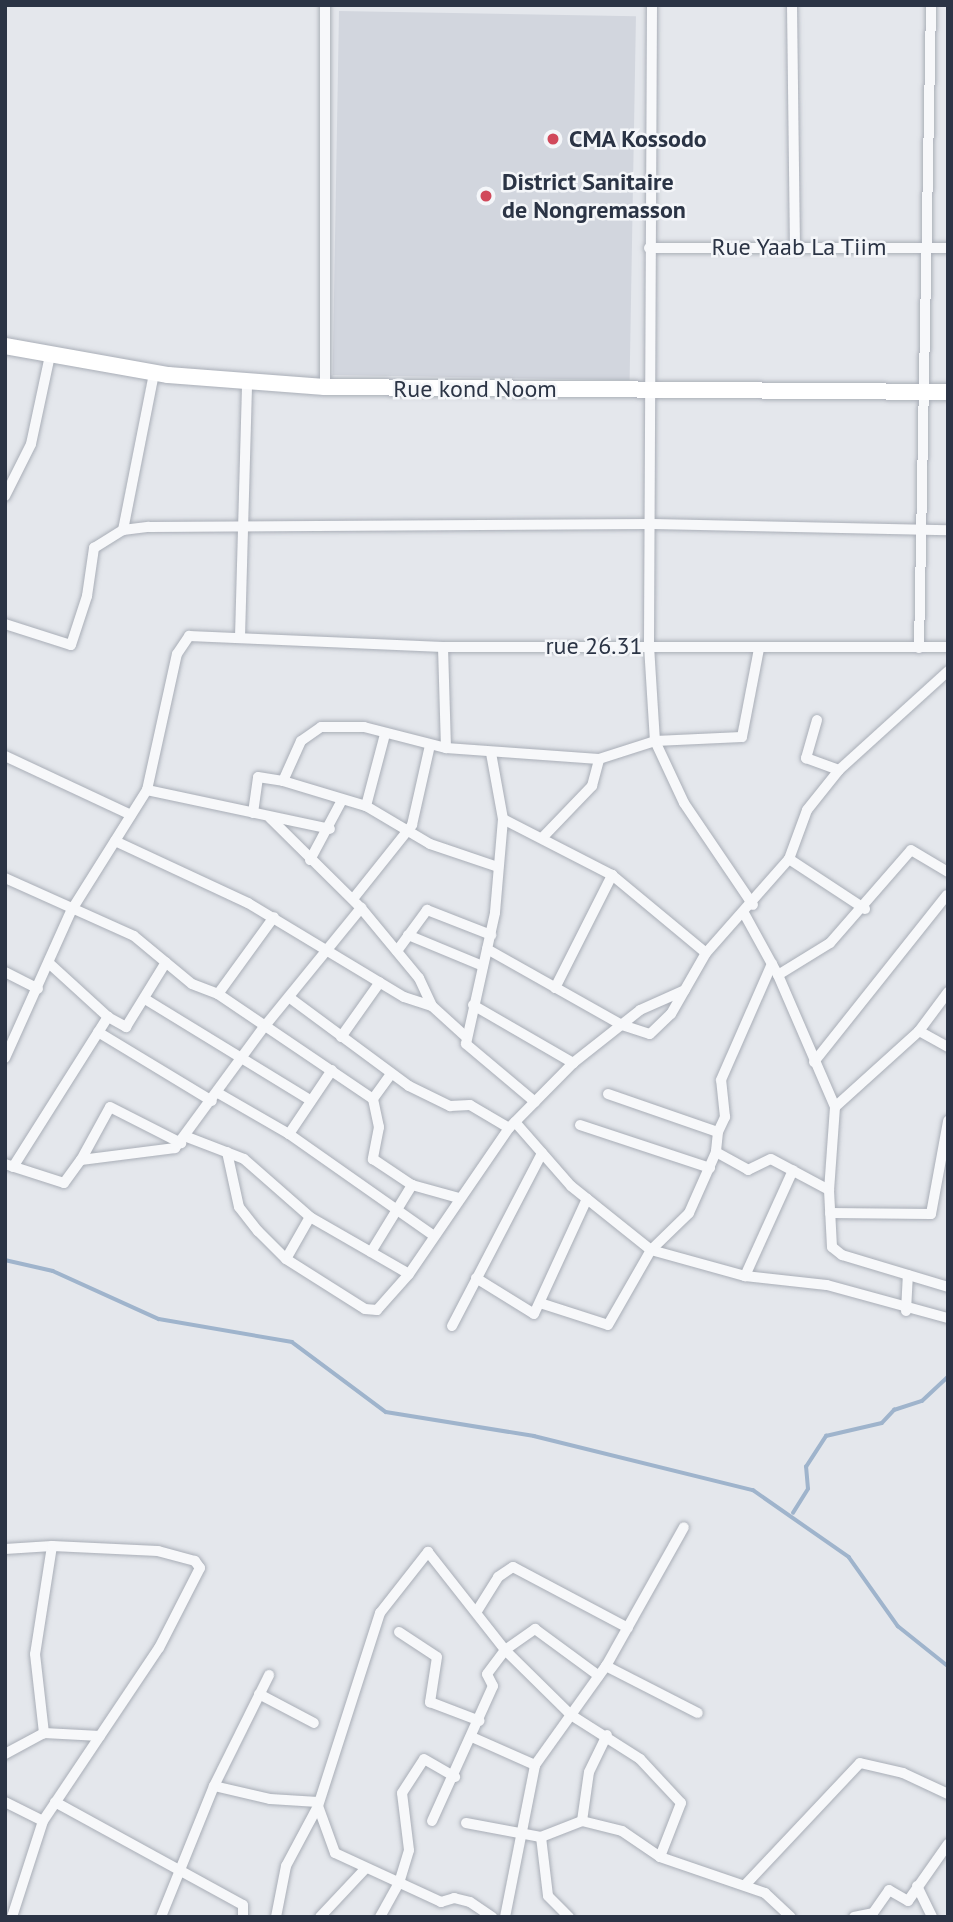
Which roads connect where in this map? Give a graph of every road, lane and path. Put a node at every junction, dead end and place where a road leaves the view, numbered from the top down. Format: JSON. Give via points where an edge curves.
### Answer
{"nodes":[{"id":1,"x":325,"y":5,"type":"edge"},
{"id":2,"x":652,"y":5,"type":"edge"},
{"id":3,"x":792,"y":5,"type":"edge"},
{"id":4,"x":931,"y":5,"type":"edge"},
{"id":5,"x":796,"y":247,"type":"junction"},
{"id":6,"x":925,"y":247,"type":"junction"},
{"id":7,"x":649,"y":248,"type":"junction"},
{"id":8,"x":948,"y":248,"type":"edge"},
{"id":9,"x":5,"y":346,"type":"edge"},
{"id":10,"x":50,"y":355,"type":"junction"},
{"id":11,"x":154,"y":373,"type":"junction"},
{"id":12,"x":247,"y":383,"type":"junction"},
{"id":13,"x":325,"y":387,"type":"junction"},
{"id":14,"x":651,"y":389,"type":"junction"},
{"id":15,"x":925,"y":392,"type":"junction"},
{"id":16,"x":948,"y":393,"type":"edge"},
{"id":17,"x":5,"y":496,"type":"edge"},
{"id":18,"x":240,"y":524,"type":"junction"},
{"id":19,"x":650,"y":524,"type":"junction"},
{"id":20,"x":122,"y":530,"type":"junction"},
{"id":21,"x":924,"y":530,"type":"junction"},
{"id":22,"x":948,"y":530,"type":"edge"},
{"id":23,"x":5,"y":624,"type":"edge"},
{"id":24,"x":240,"y":637,"type":"junction"},
{"id":25,"x":649,"y":646,"type":"junction"},
{"id":26,"x":948,"y":646,"type":"edge"},
{"id":27,"x":443,"y":647,"type":"junction"},
{"id":28,"x":919,"y":648,"type":"junction"},
{"id":29,"x":759,"y":649,"type":"junction"},
{"id":30,"x":948,"y":671,"type":"edge"},
{"id":31,"x":817,"y":720,"type":"dead end"},
{"id":32,"x":385,"y":734,"type":"junction"},
{"id":33,"x":655,"y":741,"type":"junction"},
{"id":34,"x":430,"y":745,"type":"junction"},
{"id":35,"x":446,"y":748,"type":"junction"},
{"id":36,"x":491,"y":752,"type":"junction"},
{"id":37,"x":5,"y":756,"type":"edge"},
{"id":38,"x":599,"y":759,"type":"junction"},
{"id":39,"x":839,"y":770,"type":"junction"},
{"id":40,"x":283,"y":780,"type":"junction"},
{"id":41,"x":147,"y":790,"type":"junction"},
{"id":42,"x":342,"y":800,"type":"junction"},
{"id":43,"x":366,"y":806,"type":"junction"},
{"id":44,"x":253,"y":813,"type":"junction"},
{"id":45,"x":131,"y":815,"type":"junction"},
{"id":46,"x":270,"y":818,"type":"junction"},
{"id":47,"x":503,"y":819,"type":"junction"},
{"id":48,"x":330,"y":829,"type":"junction"},
{"id":49,"x":407,"y":832,"type":"junction"},
{"id":50,"x":543,"y":837,"type":"junction"},
{"id":51,"x":115,"y":841,"type":"junction"},
{"id":52,"x":789,"y":859,"type":"junction"},
{"id":53,"x":310,"y":860,"type":"junction"},
{"id":54,"x":495,"y":866,"type":"junction"},
{"id":55,"x":948,"y":872,"type":"edge"},
{"id":56,"x":612,"y":875,"type":"junction"},
{"id":57,"x":5,"y":878,"type":"edge"},
{"id":58,"x":948,"y":889,"type":"edge"},
{"id":59,"x":948,"y":896,"type":"edge"},
{"id":60,"x":357,"y":903,"type":"junction"},
{"id":61,"x":753,"y":905,"type":"junction"},
{"id":62,"x":865,"y":908,"type":"junction"},
{"id":63,"x":71,"y":911,"type":"junction"},
{"id":64,"x":745,"y":915,"type":"junction"},
{"id":65,"x":274,"y":917,"type":"junction"},
{"id":66,"x":491,"y":935,"type":"junction"},
{"id":67,"x":408,"y":936,"type":"junction"},
{"id":68,"x":327,"y":949,"type":"junction"},
{"id":69,"x":487,"y":949,"type":"junction"},
{"id":70,"x":397,"y":951,"type":"junction"},
{"id":71,"x":706,"y":953,"type":"junction"},
{"id":72,"x":166,"y":962,"type":"junction"},
{"id":73,"x":50,"y":964,"type":"junction"},
{"id":74,"x":772,"y":964,"type":"junction"},
{"id":75,"x":483,"y":965,"type":"junction"},
{"id":76,"x":5,"y":972,"type":"edge"},
{"id":77,"x":778,"y":975,"type":"junction"},
{"id":78,"x":380,"y":982,"type":"junction"},
{"id":79,"x":555,"y":988,"type":"junction"},
{"id":80,"x":38,"y":989,"type":"junction"},
{"id":81,"x":685,"y":990,"type":"junction"},
{"id":82,"x":948,"y":992,"type":"edge"},
{"id":83,"x":218,"y":994,"type":"junction"},
{"id":84,"x":290,"y":998,"type":"junction"},
{"id":85,"x":145,"y":999,"type":"junction"},
{"id":86,"x":472,"y":1005,"type":"junction"},
{"id":87,"x":432,"y":1006,"type":"junction"},
{"id":88,"x":108,"y":1017,"type":"junction"},
{"id":89,"x":622,"y":1025,"type":"junction"},
{"id":90,"x":264,"y":1027,"type":"junction"},
{"id":91,"x":5,"y":1030,"type":"edge"},
{"id":92,"x":919,"y":1031,"type":"junction"},
{"id":93,"x":98,"y":1032,"type":"junction"},
{"id":94,"x":17,"y":1035,"type":"junction"},
{"id":95,"x":465,"y":1036,"type":"junction"},
{"id":96,"x":341,"y":1037,"type":"junction"},
{"id":97,"x":948,"y":1047,"type":"edge"},
{"id":98,"x":5,"y":1058,"type":"edge"},
{"id":99,"x":241,"y":1058,"type":"junction"},
{"id":100,"x":814,"y":1062,"type":"junction"},
{"id":101,"x":573,"y":1063,"type":"junction"},
{"id":102,"x":332,"y":1070,"type":"junction"},
{"id":103,"x":391,"y":1074,"type":"junction"},
{"id":104,"x":608,"y":1094,"type":"dead end"},
{"id":105,"x":215,"y":1097,"type":"junction"},
{"id":106,"x":373,"y":1099,"type":"junction"},
{"id":107,"x":310,"y":1100,"type":"junction"},
{"id":108,"x":535,"y":1102,"type":"junction"},
{"id":109,"x":835,"y":1107,"type":"junction"},
{"id":110,"x":948,"y":1121,"type":"edge"},
{"id":111,"x":512,"y":1125,"type":"junction"},
{"id":112,"x":580,"y":1125,"type":"dead end"},
{"id":113,"x":718,"y":1132,"type":"junction"},
{"id":114,"x":289,"y":1134,"type":"junction"},
{"id":115,"x":184,"y":1140,"type":"junction"},
{"id":116,"x":227,"y":1152,"type":"junction"},
{"id":117,"x":716,"y":1152,"type":"junction"},
{"id":118,"x":542,"y":1153,"type":"junction"},
{"id":119,"x":81,"y":1160,"type":"junction"},
{"id":120,"x":9,"y":1166,"type":"edge"},
{"id":121,"x":710,"y":1168,"type":"junction"},
{"id":122,"x":793,"y":1170,"type":"junction"},
{"id":123,"x":412,"y":1185,"type":"junction"},
{"id":124,"x":829,"y":1190,"type":"junction"},
{"id":125,"x":459,"y":1198,"type":"junction"},
{"id":126,"x":586,"y":1199,"type":"junction"},
{"id":127,"x":397,"y":1210,"type":"junction"},
{"id":128,"x":830,"y":1213,"type":"junction"},
{"id":129,"x":310,"y":1217,"type":"junction"},
{"id":130,"x":434,"y":1236,"type":"junction"},
{"id":131,"x":651,"y":1250,"type":"junction"},
{"id":132,"x":371,"y":1252,"type":"junction"},
{"id":133,"x":286,"y":1259,"type":"junction"},
{"id":134,"x":409,"y":1274,"type":"junction"},
{"id":135,"x":908,"y":1275,"type":"junction"},
{"id":136,"x":745,"y":1276,"type":"junction"},
{"id":137,"x":476,"y":1278,"type":"junction"},
{"id":138,"x":948,"y":1287,"type":"edge"},
{"id":139,"x":540,"y":1303,"type":"junction"},
{"id":140,"x":906,"y":1311,"type":"junction"},
{"id":141,"x":948,"y":1318,"type":"edge"},
{"id":142,"x":452,"y":1326,"type":"dead end"},
{"id":143,"x":684,"y":1527,"type":"dead end"},
{"id":144,"x":52,"y":1546,"type":"junction"},
{"id":145,"x":5,"y":1549,"type":"edge"},
{"id":146,"x":477,"y":1611,"type":"junction"},
{"id":147,"x":628,"y":1628,"type":"junction"},
{"id":148,"x":399,"y":1632,"type":"dead end"},
{"id":149,"x":505,"y":1650,"type":"junction"},
{"id":150,"x":606,"y":1666,"type":"junction"},
{"id":151,"x":268,"y":1675,"type":"dead end"},
{"id":152,"x":599,"y":1676,"type":"junction"},
{"id":153,"x":259,"y":1694,"type":"junction"},
{"id":154,"x":698,"y":1713,"type":"dead end"},
{"id":155,"x":571,"y":1715,"type":"junction"},
{"id":156,"x":480,"y":1721,"type":"junction"},
{"id":157,"x":314,"y":1723,"type":"dead end"},
{"id":158,"x":44,"y":1733,"type":"junction"},
{"id":159,"x":607,"y":1735,"type":"junction"},
{"id":160,"x":100,"y":1736,"type":"junction"},
{"id":161,"x":474,"y":1738,"type":"junction"},
{"id":162,"x":5,"y":1754,"type":"edge"},
{"id":163,"x":535,"y":1765,"type":"junction"},
{"id":164,"x":454,"y":1777,"type":"junction"},
{"id":165,"x":214,"y":1786,"type":"junction"},
{"id":166,"x":948,"y":1794,"type":"edge"},
{"id":167,"x":5,"y":1802,"type":"edge"},
{"id":168,"x":55,"y":1802,"type":"junction"},
{"id":169,"x":318,"y":1804,"type":"junction"},
{"id":170,"x":43,"y":1821,"type":"junction"},
{"id":171,"x":432,"y":1821,"type":"dead end"},
{"id":172,"x":582,"y":1821,"type":"junction"},
{"id":173,"x":467,"y":1823,"type":"dead end"},
{"id":174,"x":525,"y":1834,"type":"junction"},
{"id":175,"x":541,"y":1837,"type":"junction"},
{"id":176,"x":948,"y":1844,"type":"edge"},
{"id":177,"x":660,"y":1857,"type":"junction"},
{"id":178,"x":366,"y":1868,"type":"junction"},
{"id":179,"x":181,"y":1870,"type":"junction"},
{"id":180,"x":399,"y":1883,"type":"junction"},
{"id":181,"x":746,"y":1884,"type":"junction"},
{"id":182,"x":917,"y":1886,"type":"junction"},
{"id":183,"x":774,"y":1912,"type":"edge"},
{"id":184,"x":280,"y":1915,"type":"edge"},
{"id":185,"x":566,"y":1916,"type":"edge"},
{"id":186,"x":12,"y":1917,"type":"edge"},
{"id":187,"x":161,"y":1917,"type":"edge"},
{"id":188,"x":243,"y":1917,"type":"edge"},
{"id":189,"x":320,"y":1917,"type":"edge"},
{"id":190,"x":380,"y":1917,"type":"edge"},
{"id":191,"x":492,"y":1917,"type":"edge"},
{"id":192,"x":505,"y":1917,"type":"edge"},
{"id":193,"x":791,"y":1917,"type":"edge"},
{"id":194,"x":854,"y":1917,"type":"edge"},
{"id":195,"x":932,"y":1917,"type":"edge"}],
"edges":[{"from":1,"to":13,"type":"street"},
{"from":2,"to":7,"type":"street"},
{"from":3,"to":5,"type":"street"},
{"from":4,"to":6,"type":"street"},
{"from":5,"to":6,"type":"street","name":"Rue Yaab La Tiim"},
{"from":5,"to":7,"type":"street","name":"Rue Yaab La Tiim"},
{"from":6,"to":8,"type":"street","name":"Rue Yaab La Tiim"},
{"from":6,"to":15,"type":"street"},
{"from":7,"to":14,"type":"street"},
{"from":9,"to":10,"type":"street","name":"Rue kond Noom"},
{"from":10,"to":11,"type":"street","name":"Rue kond Noom"},
{"from":10,"to":17,"type":"street","via":[[31,444]]},
{"from":11,"to":12,"type":"street","name":"Rue kond Noom"},
{"from":11,"to":20,"type":"street"},
{"from":12,"to":13,"type":"street","name":"Rue kond Noom"},
{"from":12,"to":18,"type":"street"},
{"from":13,"to":14,"type":"street","name":"Rue kond Noom"},
{"from":14,"to":15,"type":"street","name":"Rue kond Noom"},
{"from":14,"to":19,"type":"street"},
{"from":15,"to":16,"type":"street","name":"Rue kond Noom"},
{"from":15,"to":21,"type":"street"},
{"from":18,"to":19,"type":"street"},
{"from":18,"to":20,"type":"street"},
{"from":18,"to":24,"type":"street"},
{"from":19,"to":21,"type":"street"},
{"from":19,"to":25,"type":"street"},
{"from":20,"to":23,"type":"street","via":[[94,548],[87,596],[71,645]]},
{"from":21,"to":22,"type":"street"},
{"from":21,"to":28,"type":"street"},
{"from":24,"to":27,"type":"street","name":"rue 26.31"},
{"from":24,"to":41,"type":"street","name":"rue 26.31","via":[[198,633],[183,641]]},
{"from":25,"to":27,"type":"street","name":"rue 26.31"},
{"from":25,"to":29,"type":"street","name":"rue 26.31"},
{"from":25,"to":33,"type":"street"},
{"from":26,"to":28,"type":"street","name":"rue 26.31"},
{"from":27,"to":35,"type":"street"},
{"from":28,"to":29,"type":"street","name":"rue 26.31"},
{"from":29,"to":33,"type":"street","via":[[744,736]]},
{"from":30,"to":39,"type":"street"},
{"from":31,"to":39,"type":"street","via":[[806,758]]},
{"from":32,"to":34,"type":"street"},
{"from":32,"to":40,"type":"street","via":[[364,727],[307,732]]},
{"from":32,"to":43,"type":"street"},
{"from":33,"to":38,"type":"street"},
{"from":33,"to":61,"type":"street","via":[[684,803]]},
{"from":34,"to":35,"type":"street"},
{"from":34,"to":49,"type":"street","via":[[417,813]]},
{"from":35,"to":36,"type":"street"},
{"from":36,"to":38,"type":"street"},
{"from":36,"to":47,"type":"street"},
{"from":37,"to":45,"type":"street"},
{"from":38,"to":50,"type":"street","via":[[592,786]]},
{"from":39,"to":52,"type":"street","via":[[807,810]]},
{"from":40,"to":42,"type":"street"},
{"from":40,"to":44,"type":"street","via":[[258,777]]},
{"from":41,"to":44,"type":"street"},
{"from":41,"to":45,"type":"street","name":"rue 26.31"},
{"from":42,"to":43,"type":"street"},
{"from":42,"to":48,"type":"street"},
{"from":43,"to":49,"type":"street"},
{"from":44,"to":46,"type":"street"},
{"from":45,"to":51,"type":"street","name":"rue 26.31"},
{"from":46,"to":48,"type":"street"},
{"from":46,"to":53,"type":"street"},
{"from":47,"to":50,"type":"street"},
{"from":47,"to":54,"type":"street"},
{"from":48,"to":53,"type":"street"},
{"from":49,"to":54,"type":"street"},
{"from":49,"to":60,"type":"street"},
{"from":50,"to":56,"type":"street"},
{"from":51,"to":63,"type":"street","name":"rue 26.31"},
{"from":51,"to":65,"type":"street"},
{"from":52,"to":61,"type":"street"},
{"from":52,"to":62,"type":"street"},
{"from":53,"to":60,"type":"street"},
{"from":54,"to":66,"type":"street"},
{"from":55,"to":62,"type":"street","via":[[911,850]]},
{"from":56,"to":71,"type":"street"},
{"from":56,"to":79,"type":"street"},
{"from":57,"to":63,"type":"street"},
{"from":58,"to":59,"type":"street"},
{"from":59,"to":100,"type":"street"},
{"from":60,"to":68,"type":"street"},
{"from":60,"to":70,"type":"street"},
{"from":61,"to":64,"type":"street"},
{"from":62,"to":77,"type":"street","via":[[821,950]]},
{"from":63,"to":72,"type":"street","via":[[134,936]]},
{"from":63,"to":73,"type":"street","name":"rue 26.31"},
{"from":64,"to":71,"type":"street"},
{"from":64,"to":74,"type":"street"},
{"from":65,"to":68,"type":"street"},
{"from":65,"to":83,"type":"street"},
{"from":66,"to":67,"type":"street","via":[[427,910]]},
{"from":66,"to":69,"type":"street"},
{"from":67,"to":70,"type":"street"},
{"from":67,"to":75,"type":"street"},
{"from":68,"to":78,"type":"street"},
{"from":68,"to":84,"type":"street"},
{"from":69,"to":75,"type":"street"},
{"from":69,"to":79,"type":"street"},
{"from":70,"to":87,"type":"street"},
{"from":71,"to":81,"type":"street"},
{"from":72,"to":83,"type":"street","via":[[192,984]]},
{"from":72,"to":85,"type":"street"},
{"from":73,"to":80,"type":"street","name":"rue 26.31"},
{"from":73,"to":88,"type":"street"},
{"from":74,"to":77,"type":"street"},
{"from":74,"to":113,"type":"street","via":[[721,1080],[725,1117]]},
{"from":75,"to":86,"type":"street"},
{"from":76,"to":80,"type":"street"},
{"from":77,"to":100,"type":"street"},
{"from":78,"to":87,"type":"street"},
{"from":78,"to":96,"type":"street"},
{"from":79,"to":89,"type":"street"},
{"from":80,"to":94,"type":"street","name":"rue 26.31"},
{"from":81,"to":89,"type":"street","via":[[649,1002]]},
{"from":81,"to":89,"type":"street","via":[[667,1020],[650,1034]]},
{"from":82,"to":92,"type":"street"},
{"from":83,"to":90,"type":"street"},
{"from":84,"to":90,"type":"street"},
{"from":84,"to":96,"type":"street"},
{"from":85,"to":88,"type":"street","via":[[126,1027]]},
{"from":85,"to":99,"type":"street"},
{"from":86,"to":95,"type":"street"},
{"from":86,"to":101,"type":"street"},
{"from":87,"to":95,"type":"street"},
{"from":88,"to":93,"type":"street"},
{"from":89,"to":101,"type":"street"},
{"from":90,"to":99,"type":"street"},
{"from":90,"to":102,"type":"street"},
{"from":91,"to":94,"type":"street"},
{"from":92,"to":97,"type":"street"},
{"from":92,"to":109,"type":"street"},
{"from":93,"to":105,"type":"street"},
{"from":93,"to":120,"type":"street"},
{"from":94,"to":98,"type":"street","name":"rue 26.31"},
{"from":95,"to":108,"type":"street","via":[[469,1052]]},
{"from":96,"to":103,"type":"street"},
{"from":99,"to":105,"type":"street"},
{"from":99,"to":107,"type":"street"},
{"from":100,"to":109,"type":"street"},
{"from":101,"to":108,"type":"street"},
{"from":102,"to":106,"type":"street"},
{"from":102,"to":107,"type":"street"},
{"from":103,"to":106,"type":"street"},
{"from":103,"to":111,"type":"street","via":[[450,1106],[470,1105]]},
{"from":104,"to":113,"type":"street"},
{"from":105,"to":114,"type":"street"},
{"from":105,"to":115,"type":"street"},
{"from":106,"to":123,"type":"street","via":[[379,1127],[373,1159]]},
{"from":107,"to":114,"type":"street"},
{"from":108,"to":111,"type":"street"},
{"from":109,"to":124,"type":"street"},
{"from":110,"to":128,"type":"street","via":[[931,1214]]},
{"from":111,"to":118,"type":"street"},
{"from":111,"to":125,"type":"street"},
{"from":112,"to":121,"type":"street"},
{"from":113,"to":117,"type":"street"},
{"from":114,"to":127,"type":"street"},
{"from":115,"to":116,"type":"street"},
{"from":115,"to":119,"type":"street","via":[[169,1152]]},
{"from":115,"to":119,"type":"street","via":[[110,1107]]},
{"from":116,"to":129,"type":"street","via":[[251,1163]]},
{"from":116,"to":133,"type":"street","via":[[239,1207]]},
{"from":117,"to":121,"type":"street"},
{"from":117,"to":122,"type":"street","via":[[748,1170],[769,1158]]},
{"from":118,"to":126,"type":"street"},
{"from":118,"to":137,"type":"street"},
{"from":119,"to":120,"type":"street","via":[[64,1183]]},
{"from":121,"to":131,"type":"street","via":[[690,1213]]},
{"from":122,"to":124,"type":"street"},
{"from":122,"to":136,"type":"street"},
{"from":123,"to":125,"type":"street"},
{"from":123,"to":127,"type":"street"},
{"from":124,"to":128,"type":"street"},
{"from":125,"to":130,"type":"street"},
{"from":126,"to":131,"type":"street"},
{"from":126,"to":139,"type":"street"},
{"from":127,"to":130,"type":"street"},
{"from":127,"to":132,"type":"street"},
{"from":128,"to":135,"type":"street","via":[[835,1250]]},
{"from":129,"to":132,"type":"street"},
{"from":129,"to":133,"type":"street"},
{"from":130,"to":134,"type":"street"},
{"from":131,"to":136,"type":"street"},
{"from":131,"to":139,"type":"street","via":[[608,1325]]},
{"from":132,"to":134,"type":"street"},
{"from":133,"to":134,"type":"street","via":[[371,1311],[382,1308]]},
{"from":135,"to":138,"type":"street"},
{"from":135,"to":140,"type":"street"},
{"from":136,"to":140,"type":"street","via":[[827,1285]]},
{"from":137,"to":139,"type":"street","via":[[533,1315]]},
{"from":137,"to":142,"type":"street"},
{"from":140,"to":141,"type":"street"},
{"from":143,"to":147,"type":"street"},
{"from":144,"to":145,"type":"street"},
{"from":144,"to":158,"type":"street","via":[[35,1654]]},
{"from":144,"to":160,"type":"street","via":[[158,1551],[195,1561],[200,1568],[159,1648]]},
{"from":146,"to":147,"type":"street","via":[[498,1577],[513,1567]]},
{"from":146,"to":149,"type":"street"},
{"from":146,"to":169,"type":"street","via":[[432,1553],[426,1554],[380,1613]]},
{"from":147,"to":150,"type":"street"},
{"from":148,"to":156,"type":"street","via":[[437,1657],[430,1702]]},
{"from":149,"to":152,"type":"street","via":[[534,1629]]},
{"from":149,"to":155,"type":"street"},
{"from":149,"to":156,"type":"street","via":[[486,1674],[494,1686]]},
{"from":150,"to":152,"type":"street"},
{"from":150,"to":154,"type":"street"},
{"from":151,"to":153,"type":"street"},
{"from":152,"to":155,"type":"street"},
{"from":153,"to":157,"type":"street"},
{"from":153,"to":165,"type":"street"},
{"from":155,"to":159,"type":"street"},
{"from":155,"to":163,"type":"street"},
{"from":156,"to":161,"type":"street"},
{"from":158,"to":160,"type":"street"},
{"from":158,"to":162,"type":"street"},
{"from":159,"to":172,"type":"street","via":[[589,1772]]},
{"from":159,"to":177,"type":"street","via":[[640,1759],[681,1803]]},
{"from":160,"to":168,"type":"street"},
{"from":161,"to":163,"type":"street"},
{"from":161,"to":164,"type":"street"},
{"from":163,"to":174,"type":"street"},
{"from":164,"to":171,"type":"street"},
{"from":164,"to":180,"type":"street","via":[[424,1759],[402,1793],[409,1850]]},
{"from":165,"to":169,"type":"street"},
{"from":165,"to":179,"type":"street"},
{"from":166,"to":181,"type":"street","via":[[903,1773],[860,1763]]},
{"from":167,"to":170,"type":"street"},
{"from":168,"to":170,"type":"street"},
{"from":168,"to":179,"type":"street"},
{"from":169,"to":178,"type":"street","via":[[335,1853]]},
{"from":169,"to":184,"type":"street","via":[[286,1866]]},
{"from":170,"to":186,"type":"street"},
{"from":172,"to":175,"type":"street"},
{"from":172,"to":177,"type":"street","via":[[622,1831]]},
{"from":173,"to":174,"type":"street"},
{"from":174,"to":175,"type":"street"},
{"from":174,"to":192,"type":"street"},
{"from":175,"to":185,"type":"street","via":[[548,1896]]},
{"from":176,"to":182,"type":"street"},
{"from":177,"to":181,"type":"street"},
{"from":178,"to":180,"type":"street"},
{"from":178,"to":189,"type":"street"},
{"from":179,"to":187,"type":"street"},
{"from":179,"to":188,"type":"street","via":[[243,1905]]},
{"from":180,"to":190,"type":"street"},
{"from":180,"to":191,"type":"street","via":[[441,1902],[454,1898],[471,1902]]},
{"from":181,"to":183,"type":"street","via":[[765,1893]]},
{"from":182,"to":194,"type":"street","via":[[908,1901],[889,1890],[873,1913]]},
{"from":182,"to":195,"type":"street"},
{"from":183,"to":193,"type":"street"}]}
